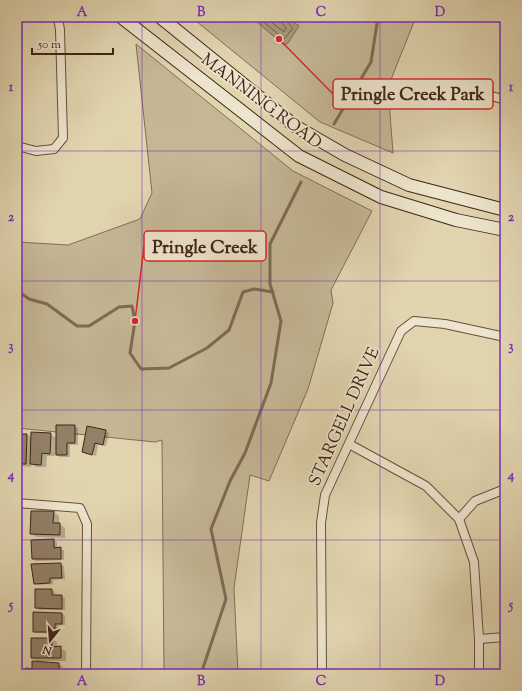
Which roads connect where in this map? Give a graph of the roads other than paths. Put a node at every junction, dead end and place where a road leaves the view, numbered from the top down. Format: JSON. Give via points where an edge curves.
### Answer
{"nodes":[{"id":1,"x":58,"y":17,"type":"edge"},
{"id":2,"x":121,"y":17,"type":"edge"},
{"id":3,"x":160,"y":17,"type":"edge"},
{"id":4,"x":469,"y":89,"type":"dead end"},
{"id":5,"x":505,"y":100,"type":"edge"},
{"id":6,"x":17,"y":146,"type":"edge"},
{"id":7,"x":505,"y":210,"type":"edge"},
{"id":8,"x":505,"y":230,"type":"edge"},
{"id":9,"x":505,"y":337,"type":"edge"},
{"id":10,"x":349,"y":444,"type":"junction"},
{"id":11,"x":505,"y":489,"type":"edge"},
{"id":12,"x":17,"y":503,"type":"edge"},
{"id":13,"x":459,"y":519,"type":"junction"},
{"id":14,"x":505,"y":637,"type":"edge"},
{"id":15,"x":479,"y":639,"type":"junction"},
{"id":16,"x":86,"y":674,"type":"edge"},
{"id":17,"x":322,"y":674,"type":"edge"},
{"id":18,"x":479,"y":674,"type":"edge"}],
"edges":[{"from":1,"to":6,"type":"street","via":[[62,138],[54,149],[36,151]]},
{"from":2,"to":8,"type":"main road","name":"MANNING ROAD","via":[[299,156],[381,197],[456,220]]},
{"from":3,"to":7,"type":"main road","name":"MANNING ROAD","via":[[295,126],[319,142],[409,185]]},
{"from":4,"to":5,"type":"street"},
{"from":9,"to":10,"type":"street","name":"STARGELL DRIVE","via":[[445,324],[414,321],[401,331]]},
{"from":10,"to":13,"type":"street","via":[[426,486]]},
{"from":10,"to":17,"type":"street","name":"STARGELL DRIVE","via":[[325,495],[321,523]]},
{"from":11,"to":13,"type":"street","via":[[475,501]]},
{"from":12,"to":16,"type":"street","via":[[80,508],[87,524]]},
{"from":13,"to":15,"type":"street","via":[[474,562]]},
{"from":14,"to":15,"type":"street"},
{"from":15,"to":18,"type":"street"}]}
